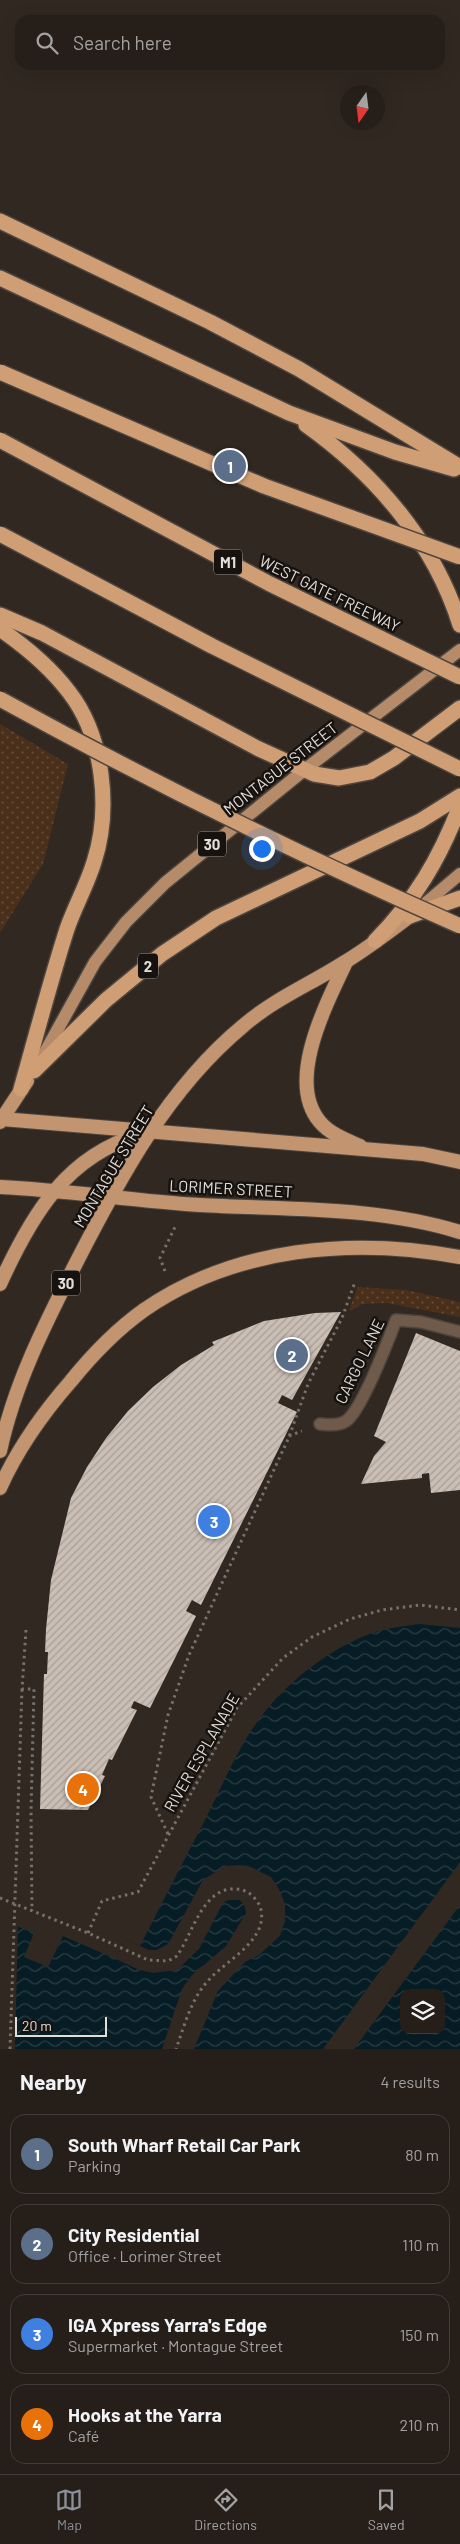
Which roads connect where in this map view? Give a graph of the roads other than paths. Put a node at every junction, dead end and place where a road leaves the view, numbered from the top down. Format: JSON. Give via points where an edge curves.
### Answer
{"nodes":[{"id":1,"x":0,"y":221,"type":"edge"},
{"id":2,"x":0,"y":278,"type":"edge"},
{"id":3,"x":0,"y":372,"type":"edge"},
{"id":4,"x":288,"y":412,"type":"junction"},
{"id":5,"x":0,"y":440,"type":"edge"},
{"id":6,"x":460,"y":469,"type":"edge"},
{"id":7,"x":0,"y":534,"type":"edge"},
{"id":8,"x":460,"y":557,"type":"edge"},
{"id":9,"x":0,"y":615,"type":"edge"},
{"id":10,"x":460,"y":625,"type":"edge"},
{"id":11,"x":0,"y":629,"type":"edge"},
{"id":12,"x":460,"y":650,"type":"edge"},
{"id":13,"x":460,"y":678,"type":"edge"},
{"id":14,"x":0,"y":699,"type":"edge"},
{"id":15,"x":460,"y":708,"type":"edge"},
{"id":16,"x":460,"y":768,"type":"edge"},
{"id":17,"x":303,"y":771,"type":"junction"},
{"id":18,"x":460,"y":796,"type":"edge"},
{"id":19,"x":460,"y":806,"type":"edge"},
{"id":20,"x":460,"y":874,"type":"edge"},
{"id":21,"x":460,"y":898,"type":"edge"},
{"id":22,"x":410,"y":916,"type":"junction"},
{"id":23,"x":460,"y":926,"type":"edge"},
{"id":24,"x":375,"y":941,"type":"junction"},
{"id":25,"x":346,"y":962,"type":"junction"},
{"id":26,"x":34,"y":1071,"type":"junction"},
{"id":27,"x":21,"y":1089,"type":"junction"},
{"id":28,"x":1,"y":1121,"type":"edge"},
{"id":29,"x":150,"y":1132,"type":"junction"},
{"id":30,"x":372,"y":1151,"type":"junction"},
{"id":31,"x":460,"y":1162,"type":"edge"},
{"id":32,"x":0,"y":1187,"type":"edge"},
{"id":33,"x":54,"y":1190,"type":"junction"},
{"id":34,"x":109,"y":1199,"type":"junction"},
{"id":35,"x":460,"y":1232,"type":"edge"},
{"id":36,"x":460,"y":1257,"type":"edge"},
{"id":37,"x":0,"y":1284,"type":"edge"},
{"id":38,"x":460,"y":1332,"type":"edge"},
{"id":39,"x":320,"y":1424,"type":"dead end"},
{"id":40,"x":0,"y":1450,"type":"edge"},
{"id":41,"x":0,"y":1488,"type":"edge"}],
"edges":[{"from":1,"to":6,"type":"highway","via":[[210,322],[299,369]]},
{"from":2,"to":4,"type":"highway"},
{"from":3,"to":8,"type":"highway","bridge":true,"via":[[264,486]]},
{"from":4,"to":6,"type":"highway","via":[[395,452]]},
{"from":4,"to":10,"type":"highway","via":[[338,448],[378,486],[410,525],[445,583]]},
{"from":5,"to":13,"type":"highway","name":"WEST GATE FREEWAY","number":"M1","bridge":true,"via":[[270,584]]},
{"from":7,"to":16,"type":"highway","bridge":true,"via":[[212,646]]},
{"from":9,"to":17,"type":"highway","via":[[42,633]]},
{"from":11,"to":27,"type":"highway","via":[[24,645],[71,694],[99,758],[103,793],[102,823],[94,862],[67,928]]},
{"from":12,"to":17,"type":"main road","name":"MONTAGUE STREET","number":"30"},
{"from":14,"to":23,"type":"highway","bridge":true,"via":[[202,804]]},
{"from":15,"to":17,"type":"highway","via":[[370,772],[339,778]]},
{"from":17,"to":26,"type":"main road","name":"MONTAGUE STREET","number":"30","via":[[165,883],[126,922],[95,962]]},
{"from":18,"to":26,"type":"highway","number":"2","via":[[420,821],[216,918],[162,954],[106,1000]]},
{"from":19,"to":24,"type":"highway","via":[[446,842],[425,880],[402,913]]},
{"from":20,"to":22,"type":"main road","name":"MONTAGUE STREET","number":"30"},
{"from":21,"to":22,"type":"highway"},
{"from":22,"to":24,"type":"highway","name":"MONTAGUE STREET","number":"30"},
{"from":24,"to":25,"type":"highway","name":"MONTAGUE STREET","number":"30"},
{"from":25,"to":29,"type":"highway","name":"MONTAGUE STREET","number":"30","via":[[272,1004],[242,1026],[183,1088]]},
{"from":25,"to":30,"type":"highway","via":[[309,1049],[308,1087],[319,1122],[346,1140]]},
{"from":26,"to":27,"type":"highway","name":"MONTAGUE STREET","number":"30"},
{"from":27,"to":28,"type":"highway","name":"MONTAGUE STREET","number":"30"},
{"from":28,"to":29,"type":"highway"},
{"from":29,"to":30,"type":"highway"},
{"from":29,"to":33,"type":"highway","via":[[92,1155]]},
{"from":29,"to":34,"type":"highway","name":"MONTAGUE STREET","number":"30"},
{"from":30,"to":31,"type":"highway","via":[[423,1154]]},
{"from":32,"to":33,"type":"highway","name":"LORIMER STREET"},
{"from":33,"to":34,"type":"highway","name":"LORIMER STREET"},
{"from":33,"to":37,"type":"highway"},
{"from":34,"to":35,"type":"highway","name":"LORIMER STREET","via":[[308,1209],[427,1222]]},
{"from":34,"to":40,"type":"highway","name":"MONTAGUE STREET","number":"30","via":[[26,1368]]},
{"from":36,"to":41,"type":"highway","via":[[381,1248],[268,1256],[231,1266],[174,1292],[114,1334],[82,1368],[51,1404]]},
{"from":38,"to":39,"type":"lane","name":"CARGO LANE","via":[[421,1322],[396,1320],[358,1405],[346,1421],[335,1425]]}]}
